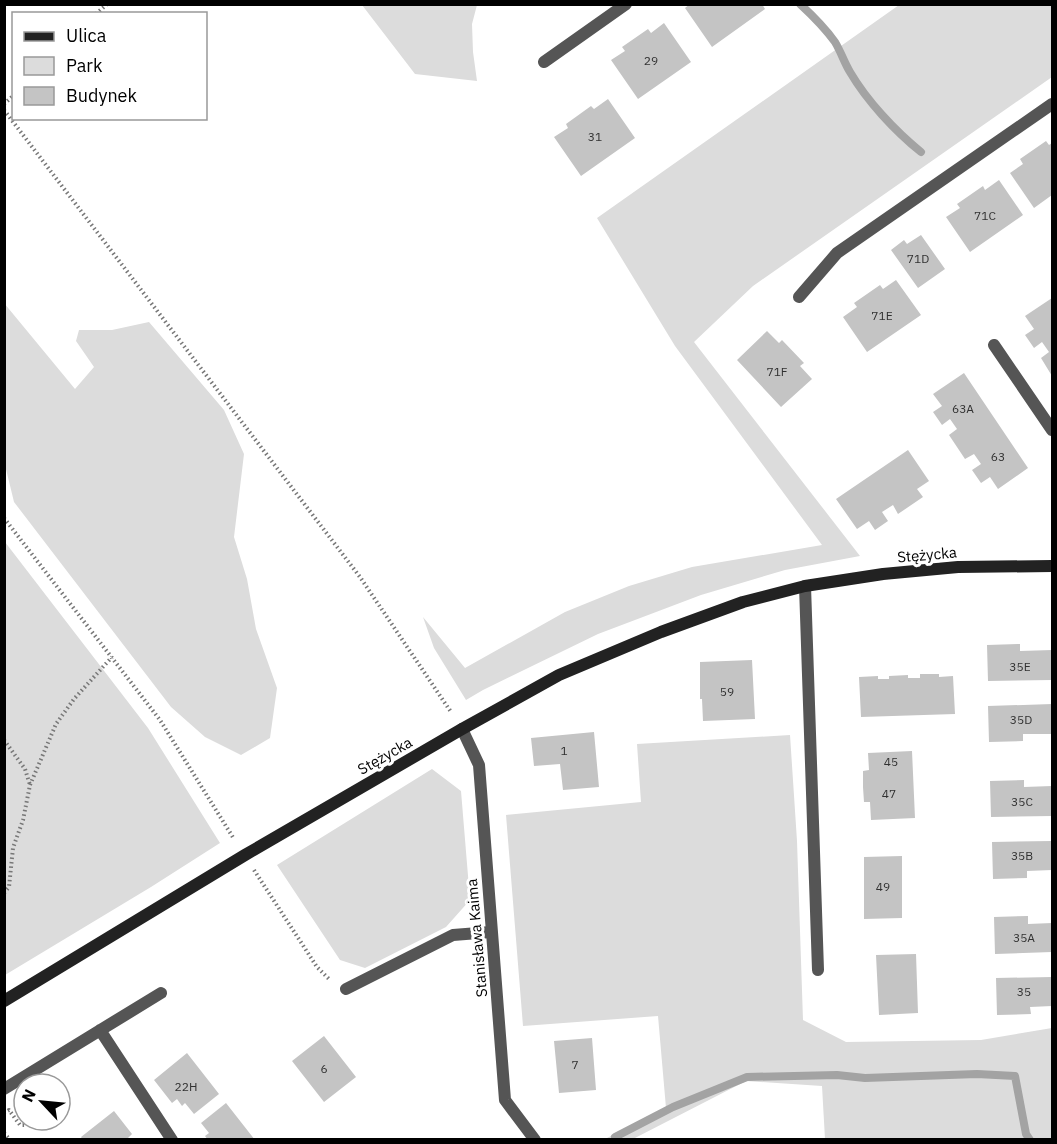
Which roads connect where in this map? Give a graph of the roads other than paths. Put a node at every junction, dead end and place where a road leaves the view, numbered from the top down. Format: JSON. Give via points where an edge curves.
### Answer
{"nodes":[{"id":1,"x":626,"y":4,"type":"edge"},
{"id":2,"x":544,"y":62,"type":"dead end"},
{"id":3,"x":1053,"y":104,"type":"edge"},
{"id":4,"x":799,"y":297,"type":"dead end"},
{"id":5,"x":994,"y":345,"type":"dead end"},
{"id":6,"x":1053,"y":430,"type":"edge"},
{"id":7,"x":1053,"y":566,"type":"edge"},
{"id":8,"x":805,"y":586,"type":"junction"},
{"id":9,"x":462,"y":729,"type":"junction"},
{"id":10,"x":491,"y":932,"type":"junction"},
{"id":11,"x":818,"y":970,"type":"dead end"},
{"id":12,"x":346,"y":989,"type":"road end"},
{"id":13,"x":161,"y":993,"type":"dead end"},
{"id":14,"x":4,"y":1001,"type":"edge"},
{"id":15,"x":100,"y":1030,"type":"junction"},
{"id":16,"x":4,"y":1089,"type":"edge"},
{"id":17,"x":172,"y":1140,"type":"edge"},
{"id":18,"x":535,"y":1140,"type":"edge"}],
"edges":[{"from":1,"to":2,"type":"street"},
{"from":3,"to":4,"type":"street","via":[[837,253]]},
{"from":5,"to":6,"type":"street"},
{"from":7,"to":8,"type":"street","name":"Stężycka","via":[[958,567]]},
{"from":8,"to":9,"type":"street","name":"Stężycka","via":[[743,602],[661,632],[559,675]]},
{"from":8,"to":11,"type":"street"},
{"from":9,"to":10,"type":"street","name":"Stanisława Kaima","via":[[478,765]]},
{"from":9,"to":14,"type":"street","name":"Stężycka"},
{"from":10,"to":12,"type":"street","via":[[453,935]]},
{"from":10,"to":18,"type":"street","name":"Stanisława Kaima","via":[[505,1100]]},
{"from":13,"to":15,"type":"street"},
{"from":15,"to":16,"type":"street"},
{"from":15,"to":17,"type":"street"}]}
